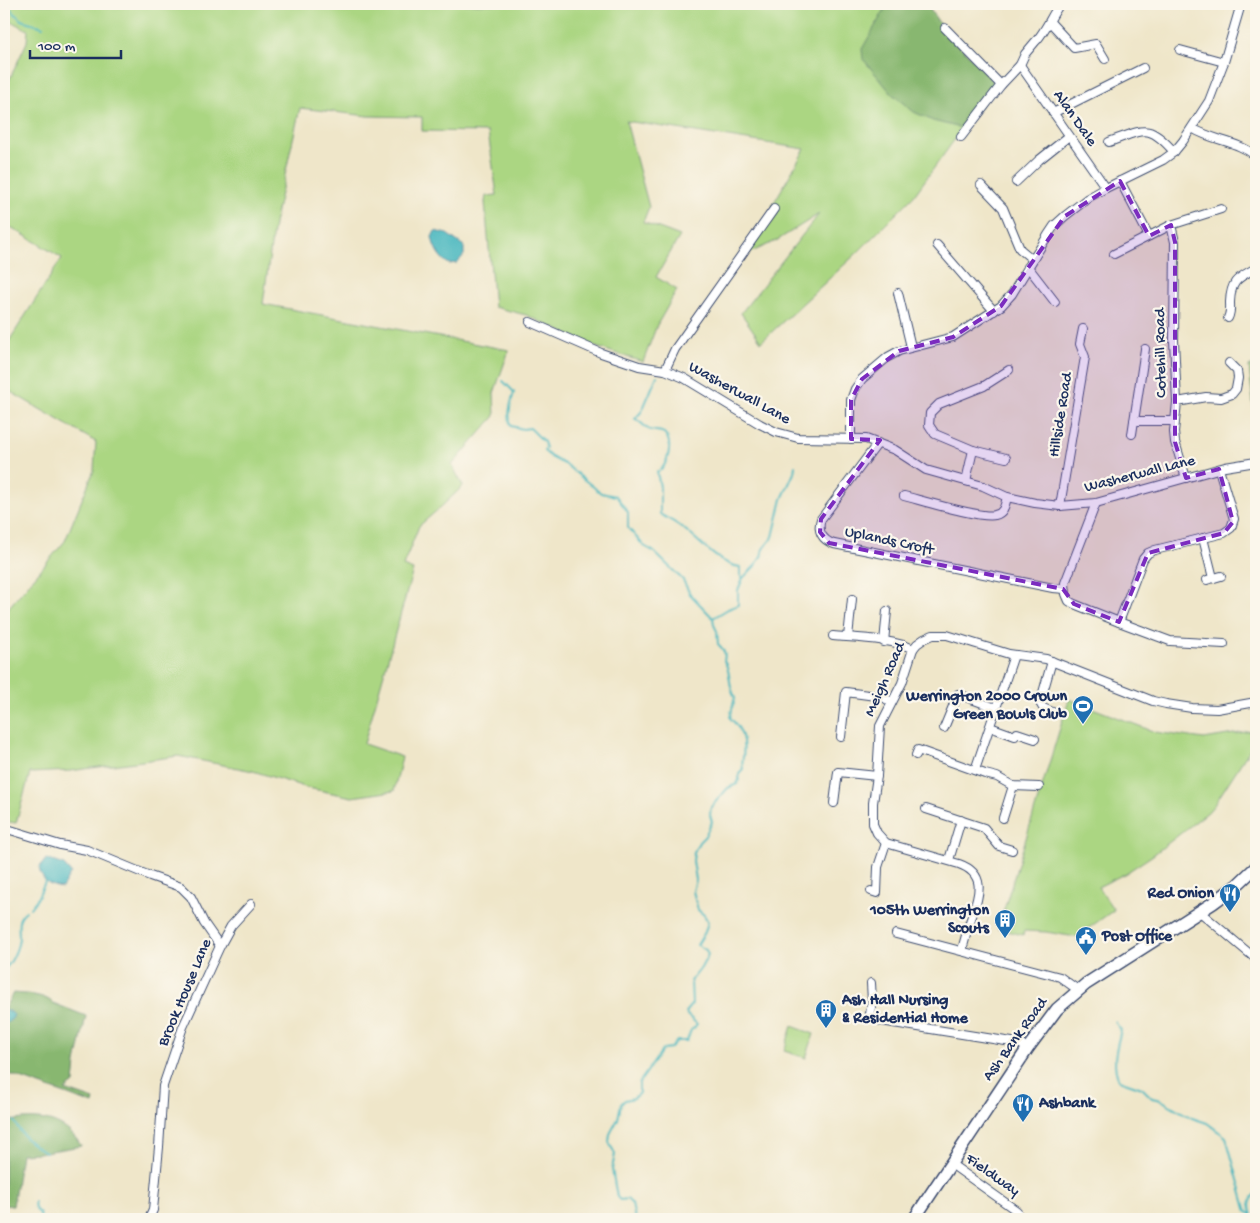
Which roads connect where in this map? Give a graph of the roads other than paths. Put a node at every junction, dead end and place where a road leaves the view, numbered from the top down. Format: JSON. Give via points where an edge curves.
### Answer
{"nodes":[{"id":1,"x":1060,"y":4,"type":"edge"},
{"id":2,"x":1241,"y":4,"type":"edge"},
{"id":3,"x":1050,"y":22,"type":"junction"},
{"id":4,"x":945,"y":28,"type":"dead end"},
{"id":5,"x":1180,"y":50,"type":"dead end"},
{"id":6,"x":1105,"y":59,"type":"dead end"},
{"id":7,"x":1224,"y":62,"type":"junction"},
{"id":8,"x":1020,"y":65,"type":"junction"},
{"id":9,"x":1143,"y":68,"type":"dead end"},
{"id":10,"x":1001,"y":85,"type":"junction"},
{"id":11,"x":1053,"y":114,"type":"junction"},
{"id":12,"x":1192,"y":128,"type":"junction"},
{"id":13,"x":1068,"y":136,"type":"junction"},
{"id":14,"x":961,"y":137,"type":"dead end"},
{"id":15,"x":1109,"y":142,"type":"dead end"},
{"id":16,"x":1174,"y":152,"type":"junction"},
{"id":17,"x":1256,"y":156,"type":"edge"},
{"id":18,"x":1017,"y":178,"type":"dead end"},
{"id":19,"x":1120,"y":181,"type":"junction"},
{"id":20,"x":1106,"y":188,"type":"junction"},
{"id":21,"x":983,"y":190,"type":"dead end"},
{"id":22,"x":774,"y":209,"type":"dead end"},
{"id":23,"x":1221,"y":209,"type":"dead end"},
{"id":24,"x":1171,"y":225,"type":"junction"},
{"id":25,"x":1149,"y":236,"type":"junction"},
{"id":26,"x":937,"y":245,"type":"dead end"},
{"id":27,"x":1114,"y":254,"type":"dead end"},
{"id":28,"x":1032,"y":259,"type":"junction"},
{"id":29,"x":1028,"y":267,"type":"junction"},
{"id":30,"x":1256,"y":268,"type":"edge"},
{"id":31,"x":898,"y":293,"type":"dead end"},
{"id":32,"x":1055,"y":302,"type":"dead end"},
{"id":33,"x":994,"y":311,"type":"junction"},
{"id":34,"x":1230,"y":315,"type":"dead end"},
{"id":35,"x":530,"y":322,"type":"dead end"},
{"id":36,"x":1083,"y":329,"type":"dead end"},
{"id":37,"x":911,"y":347,"type":"junction"},
{"id":38,"x":1145,"y":349,"type":"dead end"},
{"id":39,"x":1234,"y":365,"type":"dead end"},
{"id":40,"x":665,"y":370,"type":"junction"},
{"id":41,"x":1009,"y":370,"type":"dead end"},
{"id":42,"x":1177,"y":402,"type":"junction"},
{"id":43,"x":1134,"y":421,"type":"junction"},
{"id":44,"x":1175,"y":421,"type":"junction"},
{"id":45,"x":1132,"y":434,"type":"dead end"},
{"id":46,"x":851,"y":439,"type":"junction"},
{"id":47,"x":878,"y":443,"type":"junction"},
{"id":48,"x":973,"y":450,"type":"junction"},
{"id":49,"x":1006,"y":458,"type":"dead end"},
{"id":50,"x":1256,"y":462,"type":"edge"},
{"id":51,"x":1220,"y":469,"type":"junction"},
{"id":52,"x":1186,"y":478,"type":"junction"},
{"id":53,"x":966,"y":481,"type":"junction"},
{"id":54,"x":904,"y":496,"type":"dead end"},
{"id":55,"x":1007,"y":497,"type":"junction"},
{"id":56,"x":1096,"y":503,"type":"junction"},
{"id":57,"x":1060,"y":506,"type":"junction"},
{"id":58,"x":1203,"y":538,"type":"junction"},
{"id":59,"x":1214,"y":578,"type":"dead end"},
{"id":60,"x":1065,"y":589,"type":"junction"},
{"id":61,"x":852,"y":599,"type":"dead end"},
{"id":62,"x":887,"y":611,"type":"dead end"},
{"id":63,"x":1119,"y":622,"type":"junction"},
{"id":64,"x":833,"y":636,"type":"dead end"},
{"id":65,"x":848,"y":638,"type":"junction"},
{"id":66,"x":884,"y":642,"type":"junction"},
{"id":67,"x":1224,"y":644,"type":"dead end"},
{"id":68,"x":913,"y":649,"type":"junction"},
{"id":69,"x":1014,"y":655,"type":"junction"},
{"id":70,"x":1052,"y":661,"type":"junction"},
{"id":71,"x":891,"y":702,"type":"junction"},
{"id":72,"x":1256,"y":702,"type":"edge"},
{"id":73,"x":996,"y":708,"type":"junction"},
{"id":74,"x":1055,"y":713,"type":"dead end"},
{"id":75,"x":990,"y":727,"type":"junction"},
{"id":76,"x":944,"y":728,"type":"dead end"},
{"id":77,"x":842,"y":737,"type":"dead end"},
{"id":78,"x":1035,"y":739,"type":"dead end"},
{"id":79,"x":916,"y":755,"type":"dead end"},
{"id":80,"x":975,"y":770,"type":"junction"},
{"id":81,"x":877,"y":776,"type":"junction"},
{"id":82,"x":1013,"y":786,"type":"junction"},
{"id":83,"x":1039,"y":787,"type":"dead end"},
{"id":84,"x":834,"y":804,"type":"dead end"},
{"id":85,"x":926,"y":809,"type":"dead end"},
{"id":86,"x":1003,"y":818,"type":"dead end"},
{"id":87,"x":961,"y":820,"type":"junction"},
{"id":88,"x":4,"y":828,"type":"edge"},
{"id":89,"x":886,"y":843,"type":"junction"},
{"id":90,"x":1012,"y":850,"type":"dead end"},
{"id":91,"x":949,"y":860,"type":"junction"},
{"id":92,"x":1256,"y":867,"type":"edge"},
{"id":93,"x":871,"y":891,"type":"dead end"},
{"id":94,"x":251,"y":904,"type":"dead end"},
{"id":95,"x":1200,"y":912,"type":"junction"},
{"id":96,"x":896,"y":934,"type":"dead end"},
{"id":97,"x":220,"y":946,"type":"junction"},
{"id":98,"x":962,"y":950,"type":"junction"},
{"id":99,"x":1256,"y":959,"type":"edge"},
{"id":100,"x":871,"y":983,"type":"dead end"},
{"id":101,"x":1078,"y":990,"type":"junction"},
{"id":102,"x":1028,"y":1048,"type":"junction"},
{"id":103,"x":951,"y":1164,"type":"junction"},
{"id":104,"x":1017,"y":1210,"type":"dead end"},
{"id":105,"x":149,"y":1219,"type":"edge"},
{"id":106,"x":914,"y":1219,"type":"edge"}],
"edges":[{"from":1,"to":3,"type":"street"},
{"from":2,"to":7,"type":"street"},
{"from":3,"to":6,"type":"street","via":[[1074,48],[1096,44]]},
{"from":3,"to":8,"type":"street"},
{"from":4,"to":10,"type":"street","via":[[954,32]]},
{"from":5,"to":7,"type":"street"},
{"from":7,"to":12,"type":"street","via":[[1210,101]]},
{"from":8,"to":10,"type":"street"},
{"from":8,"to":11,"type":"street","name":"Alan Dale"},
{"from":9,"to":11,"type":"street"},
{"from":10,"to":14,"type":"street"},
{"from":11,"to":13,"type":"street","name":"Alan Dale"},
{"from":12,"to":16,"type":"street"},
{"from":12,"to":17,"type":"street"},
{"from":13,"to":18,"type":"street"},
{"from":13,"to":20,"type":"street","name":"Alan Dale"},
{"from":15,"to":16,"type":"street","via":[[1149,131],[1161,137]]},
{"from":16,"to":19,"type":"street"},
{"from":19,"to":20,"type":"street"},
{"from":19,"to":25,"type":"street"},
{"from":20,"to":28,"type":"street","via":[[1054,226]]},
{"from":21,"to":28,"type":"street","via":[[1003,208],[1020,249]]},
{"from":22,"to":40,"type":"street","via":[[675,349]]},
{"from":23,"to":24,"type":"street"},
{"from":24,"to":25,"type":"street"},
{"from":24,"to":42,"type":"street","name":"Cotehill Road","via":[[1175,242]]},
{"from":25,"to":27,"type":"street"},
{"from":26,"to":33,"type":"street"},
{"from":28,"to":29,"type":"street"},
{"from":29,"to":32,"type":"street"},
{"from":29,"to":33,"type":"street","via":[[1012,294]]},
{"from":30,"to":34,"type":"street","via":[[1232,285]]},
{"from":31,"to":37,"type":"street"},
{"from":33,"to":37,"type":"street","via":[[953,337]]},
{"from":35,"to":40,"type":"street","name":"Washerwall Lane","via":[[600,353],[639,366]]},
{"from":36,"to":57,"type":"street","name":"Hillside Road","via":[[1080,344],[1085,357]]},
{"from":37,"to":46,"type":"street","via":[[888,357],[858,384],[850,405]]},
{"from":38,"to":43,"type":"street"},
{"from":39,"to":42,"type":"street","via":[[1238,381],[1229,396]]},
{"from":40,"to":46,"type":"street","name":"Washerwall Lane","via":[[783,435]]},
{"from":41,"to":48,"type":"street","via":[[984,386],[938,404],[930,413],[929,425],[935,434]]},
{"from":42,"to":44,"type":"street","name":"Cotehill Road"},
{"from":43,"to":44,"type":"street"},
{"from":43,"to":45,"type":"street"},
{"from":44,"to":52,"type":"street","name":"Cotehill Road","via":[[1175,442]]},
{"from":46,"to":47,"type":"street","name":"Washerwall Lane"},
{"from":47,"to":53,"type":"street","name":"Washerwall Lane","via":[[926,470]]},
{"from":47,"to":60,"type":"street","name":"Uplands Croft","via":[[823,516],[820,529],[826,540],[922,563]]},
{"from":48,"to":49,"type":"street"},
{"from":48,"to":53,"type":"street"},
{"from":50,"to":51,"type":"street","name":"Washerwall Lane"},
{"from":51,"to":52,"type":"street","name":"Washerwall Lane"},
{"from":51,"to":58,"type":"street","via":[[1233,522],[1227,532]]},
{"from":52,"to":56,"type":"street","name":"Washerwall Lane"},
{"from":53,"to":55,"type":"street","name":"Washerwall Lane"},
{"from":54,"to":55,"type":"street","via":[[990,516],[1002,511]]},
{"from":55,"to":57,"type":"street","name":"Washerwall Lane"},
{"from":56,"to":57,"type":"street","name":"Washerwall Lane"},
{"from":56,"to":60,"type":"street"},
{"from":58,"to":59,"type":"street"},
{"from":58,"to":63,"type":"street","via":[[1154,550],[1145,556]]},
{"from":60,"to":63,"type":"street","via":[[1067,598],[1074,604]]},
{"from":61,"to":65,"type":"street"},
{"from":62,"to":66,"type":"street"},
{"from":63,"to":67,"type":"street","via":[[1170,641]]},
{"from":64,"to":65,"type":"street"},
{"from":65,"to":66,"type":"street"},
{"from":66,"to":68,"type":"street"},
{"from":68,"to":69,"type":"street","name":"Meigh Road","via":[[924,639],[942,634]]},
{"from":68,"to":71,"type":"street","name":"Meigh Road","via":[[902,683]]},
{"from":69,"to":70,"type":"street","name":"Meigh Road"},
{"from":69,"to":73,"type":"street"},
{"from":70,"to":72,"type":"street","name":"Meigh Road","via":[[1166,704],[1217,709]]},
{"from":70,"to":74,"type":"street","via":[[1040,702],[1043,708]]},
{"from":71,"to":77,"type":"street","via":[[883,697],[846,692]]},
{"from":71,"to":81,"type":"street","name":"Meigh Road","via":[[880,726]]},
{"from":73,"to":75,"type":"street"},
{"from":73,"to":76,"type":"street","via":[[958,694]]},
{"from":75,"to":78,"type":"street"},
{"from":75,"to":80,"type":"street"},
{"from":79,"to":80,"type":"street","via":[[918,750]]},
{"from":80,"to":82,"type":"street"},
{"from":81,"to":84,"type":"street","via":[[838,772]]},
{"from":81,"to":89,"type":"street","name":"Meigh Road","via":[[872,818],[877,833]]},
{"from":82,"to":83,"type":"street"},
{"from":82,"to":86,"type":"street"},
{"from":85,"to":87,"type":"street"},
{"from":87,"to":90,"type":"street","via":[[984,828],[999,846]]},
{"from":87,"to":91,"type":"street"},
{"from":88,"to":97,"type":"street","via":[[87,850],[181,887],[191,897]]},
{"from":89,"to":91,"type":"street"},
{"from":89,"to":93,"type":"street","via":[[878,867],[877,893]]},
{"from":91,"to":98,"type":"street","via":[[971,870],[979,885]]},
{"from":92,"to":95,"type":"highway","name":"Ash Bank Road"},
{"from":94,"to":97,"type":"street","name":"Brook House Lane","via":[[231,926]]},
{"from":95,"to":99,"type":"street"},
{"from":95,"to":101,"type":"highway","name":"Ash Bank Road"},
{"from":96,"to":98,"type":"street"},
{"from":97,"to":105,"type":"street","name":"Brook House Lane","via":[[183,1026],[163,1086],[153,1210]]},
{"from":98,"to":101,"type":"street","via":[[1060,977]]},
{"from":100,"to":102,"type":"street","via":[[870,1014],[881,1021],[1018,1043]]},
{"from":101,"to":102,"type":"highway","name":"Ash Bank Road","via":[[1044,1024]]},
{"from":102,"to":103,"type":"highway","name":"Ash Bank Road"},
{"from":103,"to":104,"type":"street","name":"Fieldway"},
{"from":103,"to":106,"type":"highway","name":"Ash Bank Road"}]}
